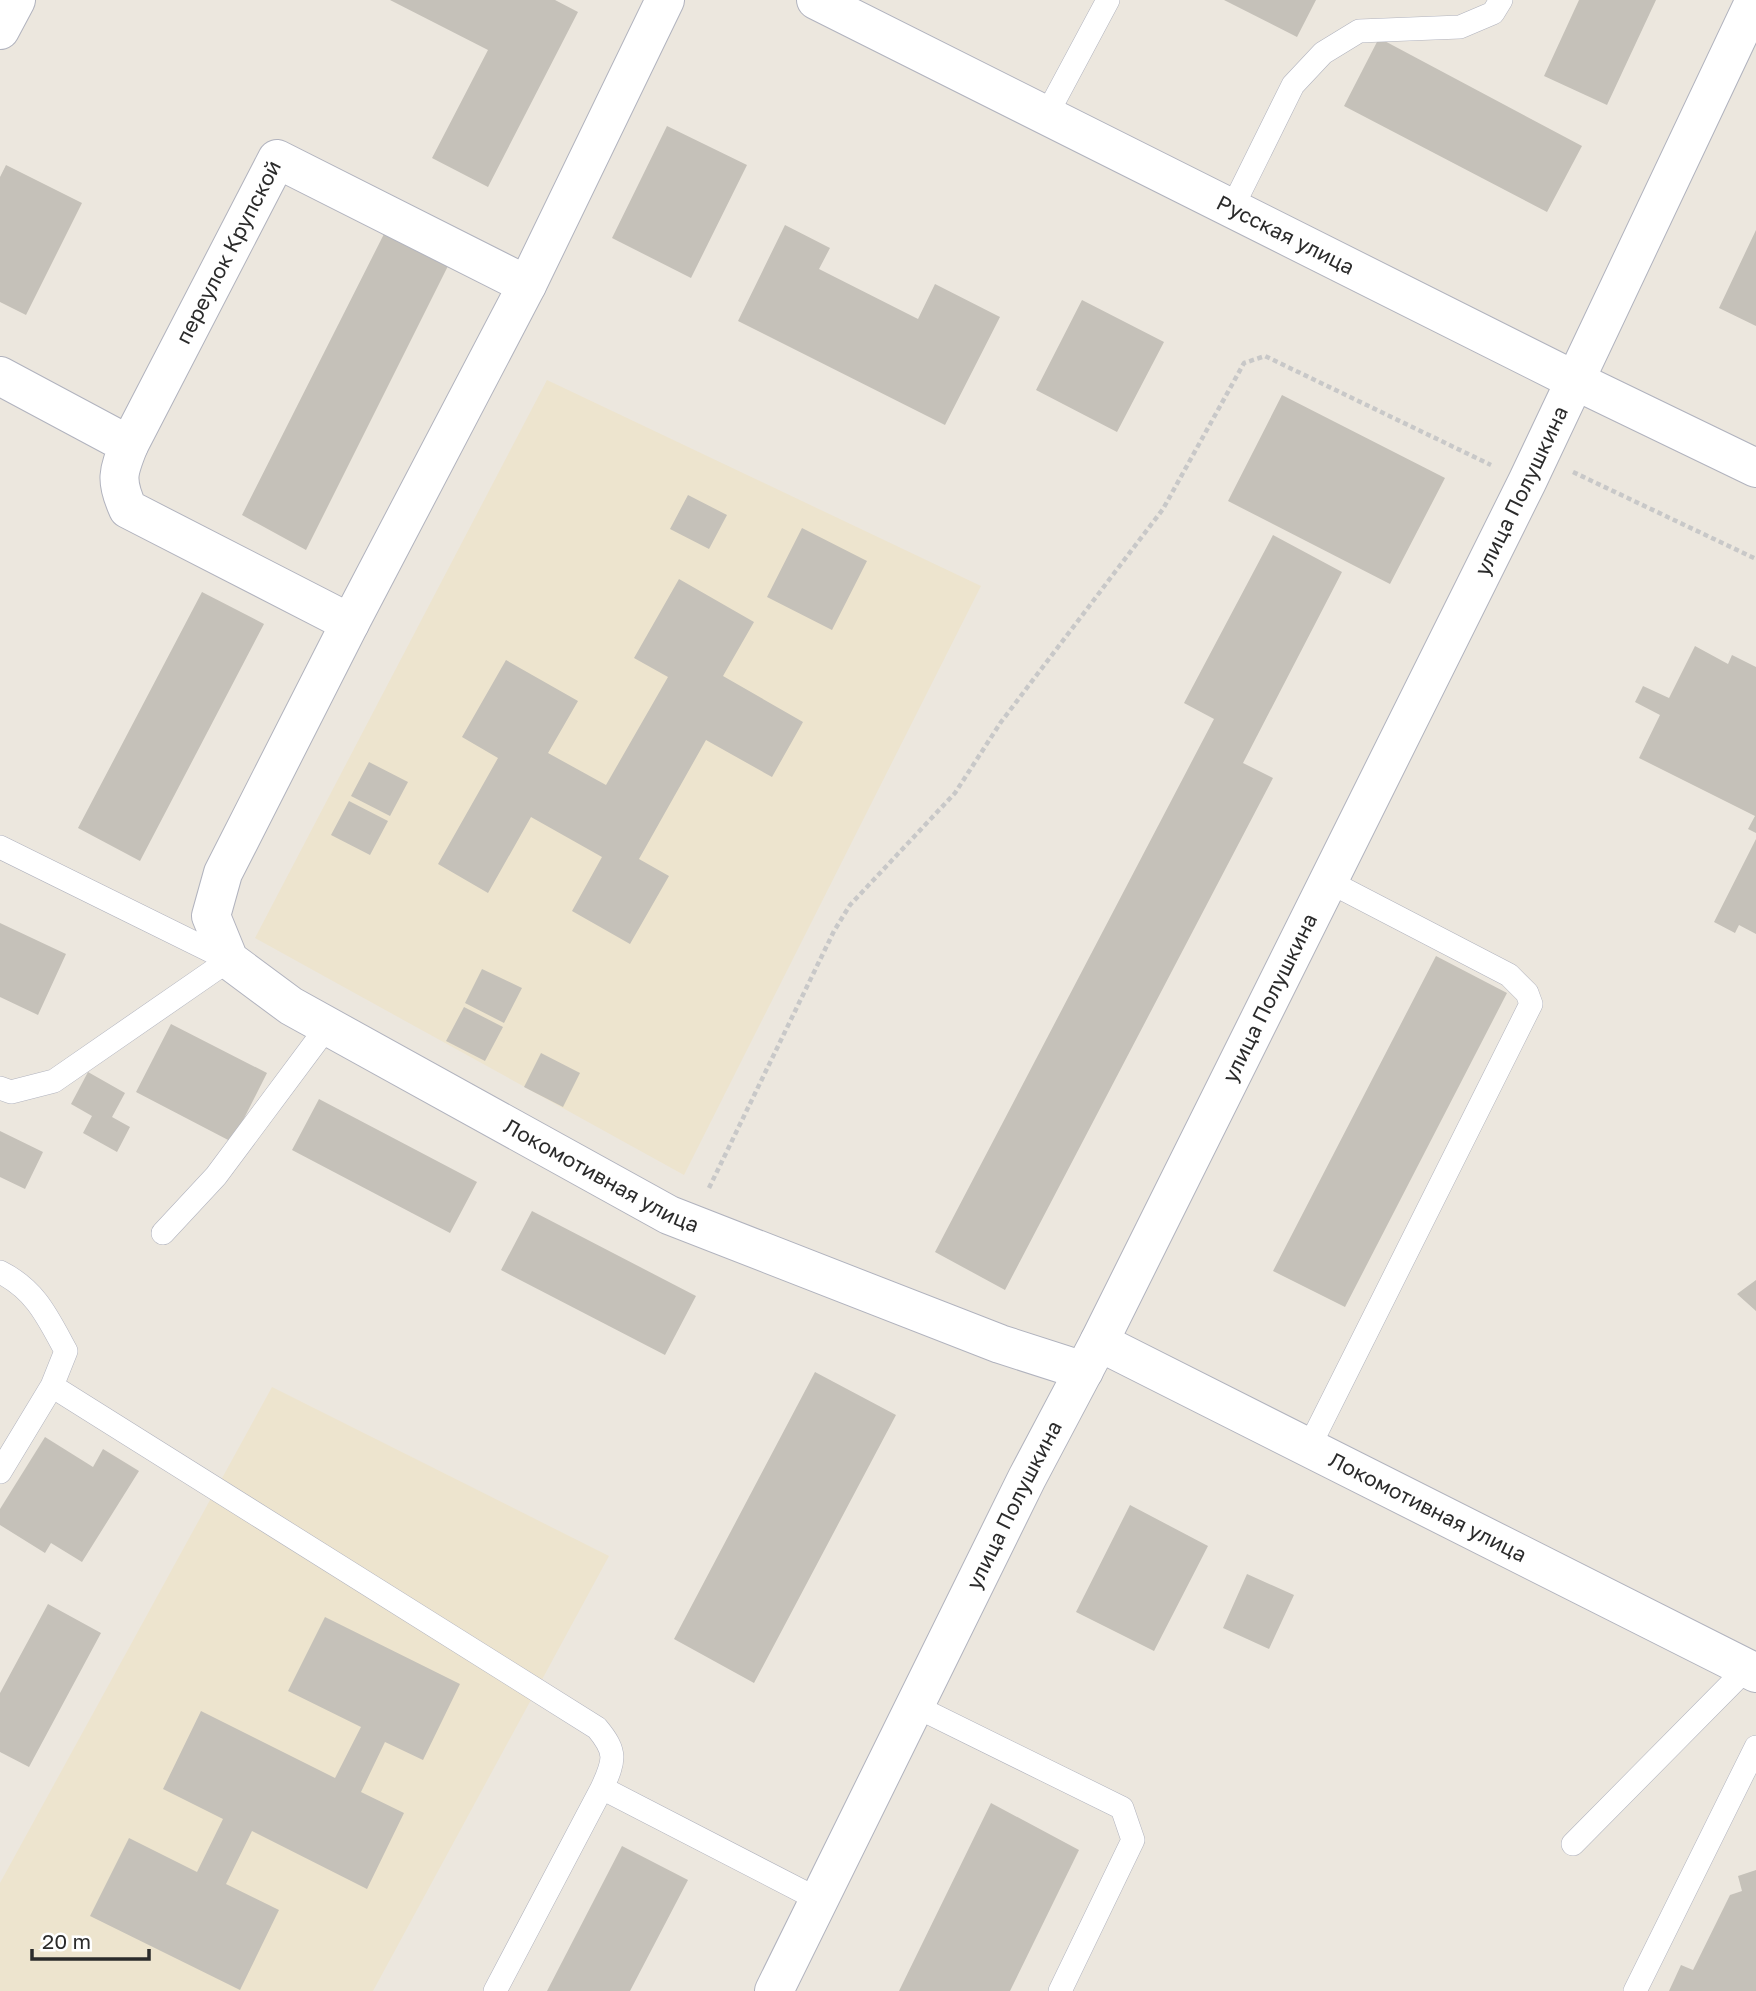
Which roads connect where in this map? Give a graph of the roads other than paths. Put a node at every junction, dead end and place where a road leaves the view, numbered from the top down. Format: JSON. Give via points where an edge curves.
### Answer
{"nodes":[{"id":1,"x":16,"y":0,"type":"edge"},
{"id":2,"x":665,"y":0,"type":"edge"},
{"id":3,"x":816,"y":0,"type":"edge"},
{"id":4,"x":1108,"y":0,"type":"edge"},
{"id":5,"x":1501,"y":0,"type":"edge"},
{"id":6,"x":1755,"y":0,"type":"edge"},
{"id":7,"x":0,"y":30,"type":"edge"},
{"id":8,"x":1047,"y":114,"type":"junction"},
{"id":9,"x":1232,"y":208,"type":"junction"},
{"id":10,"x":527,"y":285,"type":"junction"},
{"id":11,"x":0,"y":376,"type":"edge"},
{"id":12,"x":1576,"y":381,"type":"junction"},
{"id":13,"x":121,"y":440,"type":"junction"},
{"id":14,"x":1756,"y":468,"type":"edge"},
{"id":15,"x":350,"y":623,"type":"junction"},
{"id":16,"x":0,"y":847,"type":"edge"},
{"id":17,"x":1328,"y":881,"type":"junction"},
{"id":18,"x":229,"y":960,"type":"junction"},
{"id":19,"x":327,"y":1027,"type":"junction"},
{"id":20,"x":0,"y":1087,"type":"edge"},
{"id":21,"x":163,"y":1233,"type":"dead end"},
{"id":22,"x":0,"y":1272,"type":"edge"},
{"id":23,"x":1091,"y":1356,"type":"junction"},
{"id":24,"x":52,"y":1386,"type":"junction"},
{"id":25,"x":1309,"y":1447,"type":"junction"},
{"id":26,"x":0,"y":1472,"type":"edge"},
{"id":27,"x":1751,"y":1670,"type":"edge"},
{"id":28,"x":915,"y":1706,"type":"junction"},
{"id":29,"x":1756,"y":1747,"type":"edge"},
{"id":30,"x":603,"y":1788,"type":"junction"},
{"id":31,"x":1573,"y":1844,"type":"dead end"},
{"id":32,"x":819,"y":1900,"type":"junction"},
{"id":33,"x":495,"y":1991,"type":"edge"},
{"id":34,"x":774,"y":1991,"type":"edge"},
{"id":35,"x":1060,"y":1991,"type":"edge"},
{"id":36,"x":1635,"y":1991,"type":"edge"}],
"edges":[{"from":1,"to":7,"type":"street"},
{"from":2,"to":10,"type":"street"},
{"from":3,"to":8,"type":"street","name":"Русская улица"},
{"from":4,"to":8,"type":"lane"},
{"from":5,"to":9,"type":"lane","via":[[1493,13],[1460,27],[1359,31],[1323,52],[1293,85]]},
{"from":6,"to":12,"type":"street","name":"улица Полушкина"},
{"from":8,"to":9,"type":"street","name":"Русская улица"},
{"from":9,"to":12,"type":"street","name":"Русская улица"},
{"from":10,"to":13,"type":"street","name":"переулок Крупской","via":[[277,159]]},
{"from":10,"to":15,"type":"street"},
{"from":11,"to":13,"type":"street"},
{"from":12,"to":14,"type":"street","name":"Русская улица"},
{"from":12,"to":17,"type":"street","name":"улица Полушкина"},
{"from":13,"to":15,"type":"street","name":"переулок Крупской","via":[[118,474],[128,509]]},
{"from":15,"to":18,"type":"street","via":[[223,873],[211,916]]},
{"from":16,"to":18,"type":"lane"},
{"from":17,"to":23,"type":"street","name":"улица Полушкина"},
{"from":17,"to":25,"type":"lane","via":[[1509,975],[1531,1004]]},
{"from":18,"to":19,"type":"street","name":"Локомотивная улица"},
{"from":18,"to":20,"type":"lane","via":[[54,1081],[10,1092]]},
{"from":19,"to":21,"type":"lane","via":[[216,1176]]},
{"from":19,"to":23,"type":"street","name":"Локомотивная улица","via":[[669,1214],[1000,1344]]},
{"from":22,"to":24,"type":"lane","via":[[40,1304],[66,1351]]},
{"from":23,"to":25,"type":"street","name":"Локомотивная улица"},
{"from":23,"to":28,"type":"street","name":"улица Полушкина"},
{"from":24,"to":26,"type":"lane"},
{"from":24,"to":30,"type":"lane","via":[[597,1728],[611,1745],[613,1766]]},
{"from":25,"to":27,"type":"street","name":"Локомотивная улица"},
{"from":27,"to":31,"type":"lane"},
{"from":28,"to":32,"type":"street","name":"улица Полушкина"},
{"from":28,"to":35,"type":"lane","via":[[1122,1808],[1133,1840]]},
{"from":29,"to":36,"type":"lane"},
{"from":30,"to":32,"type":"lane"},
{"from":30,"to":33,"type":"lane"},
{"from":32,"to":34,"type":"street","name":"улица Полушкина"}]}
